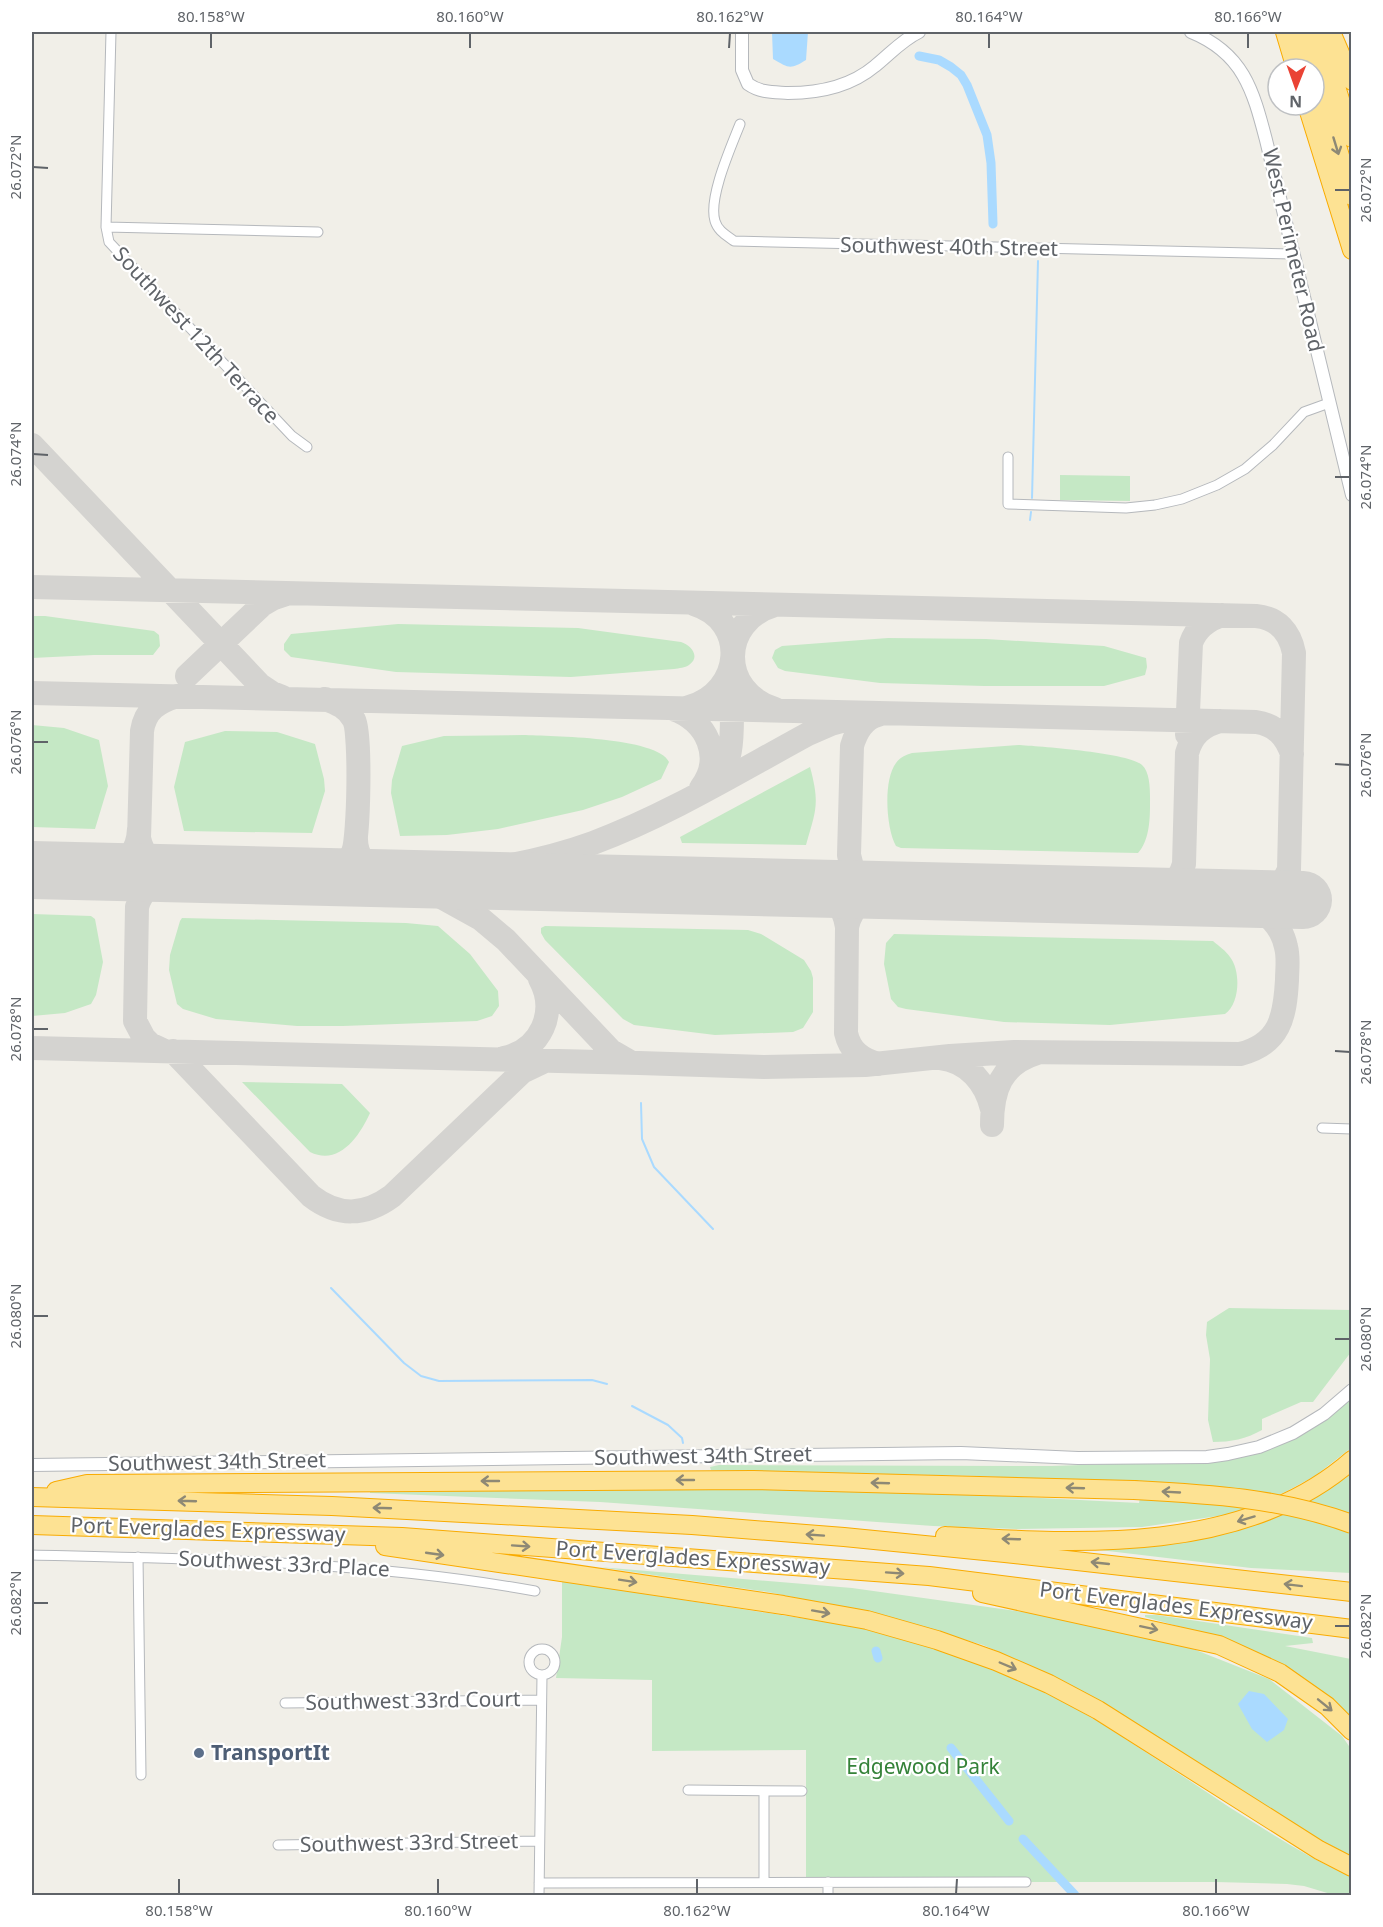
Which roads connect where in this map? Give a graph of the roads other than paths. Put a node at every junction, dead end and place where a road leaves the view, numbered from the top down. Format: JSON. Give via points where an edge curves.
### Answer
{"nodes":[{"id":1,"x":111,"y":32,"type":"edge"},
{"id":2,"x":742,"y":32,"type":"edge"},
{"id":3,"x":919,"y":32,"type":"edge"},
{"id":4,"x":1191,"y":32,"type":"edge"},
{"id":5,"x":1285,"y":32,"type":"edge"},
{"id":6,"x":1303,"y":32,"type":"edge"},
{"id":7,"x":1319,"y":32,"type":"edge"},
{"id":8,"x":1328,"y":32,"type":"edge"},
{"id":9,"x":1292,"y":57,"type":"edge"},
{"id":10,"x":1310,"y":57,"type":"edge"},
{"id":11,"x":1352,"y":81,"type":"edge"},
{"id":12,"x":1326,"y":109,"type":"edge"},
{"id":13,"x":1352,"y":114,"type":"edge"},
{"id":14,"x":1311,"y":117,"type":"edge"},
{"id":15,"x":740,"y":124,"type":"dead end"},
{"id":16,"x":1352,"y":138,"type":"edge"},
{"id":17,"x":1352,"y":196,"type":"edge"},
{"id":18,"x":106,"y":227,"type":"junction"},
{"id":19,"x":318,"y":232,"type":"dead end"},
{"id":20,"x":1352,"y":250,"type":"edge"},
{"id":21,"x":1293,"y":254,"type":"junction"},
{"id":22,"x":1329,"y":403,"type":"junction"},
{"id":23,"x":307,"y":447,"type":"dead end"},
{"id":24,"x":1008,"y":457,"type":"dead end"},
{"id":25,"x":1352,"y":495,"type":"edge"},
{"id":26,"x":1322,"y":1128,"type":"dead end"},
{"id":27,"x":1352,"y":1129,"type":"edge"},
{"id":28,"x":1352,"y":1390,"type":"edge"},
{"id":29,"x":1352,"y":1460,"type":"edge"},
{"id":30,"x":33,"y":1465,"type":"edge"},
{"id":31,"x":34,"y":1497,"type":"edge"},
{"id":32,"x":1352,"y":1524,"type":"edge"},
{"id":33,"x":33,"y":1526,"type":"edge"},
{"id":34,"x":337,"y":1534,"type":"junction"},
{"id":35,"x":844,"y":1537,"type":"junction"},
{"id":36,"x":32,"y":1555,"type":"edge"},
{"id":37,"x":138,"y":1557,"type":"junction"},
{"id":38,"x":929,"y":1576,"type":"junction"},
{"id":39,"x":535,"y":1591,"type":"dead end"},
{"id":40,"x":1352,"y":1592,"type":"edge"},
{"id":41,"x":1352,"y":1629,"type":"edge"},
{"id":42,"x":542,"y":1675,"type":"dead end"},
{"id":43,"x":542,"y":1700,"type":"junction"},
{"id":44,"x":285,"y":1703,"type":"dead end"},
{"id":45,"x":1352,"y":1731,"type":"edge"},
{"id":46,"x":141,"y":1775,"type":"dead end"},
{"id":47,"x":688,"y":1790,"type":"dead end"},
{"id":48,"x":764,"y":1791,"type":"junction"},
{"id":49,"x":802,"y":1791,"type":"dead end"},
{"id":50,"x":539,"y":1841,"type":"junction"},
{"id":51,"x":278,"y":1845,"type":"dead end"},
{"id":52,"x":1352,"y":1867,"type":"edge"},
{"id":53,"x":764,"y":1882,"type":"junction"},
{"id":54,"x":828,"y":1882,"type":"junction"},
{"id":55,"x":1026,"y":1882,"type":"dead end"},
{"id":56,"x":539,"y":1883,"type":"junction"},
{"id":57,"x":539,"y":1896,"type":"edge"},
{"id":58,"x":828,"y":1896,"type":"edge"}],
"edges":[{"from":1,"to":18,"type":"street","name":"Southwest 12th Terrace"},
{"from":2,"to":3,"type":"street","via":[[742,70],[748,84],[771,92],[805,93],[830,89],[862,75]]},
{"from":4,"to":21,"type":"street","name":"West Perimeter Road","via":[[1227,54],[1250,84]]},
{"from":5,"to":9,"type":"highway"},
{"from":6,"to":10,"type":"highway"},
{"from":7,"to":16,"type":"highway"},
{"from":8,"to":11,"type":"highway"},
{"from":8,"to":13,"type":"highway"},
{"from":12,"to":17,"type":"highway","one_way":true},
{"from":14,"to":20,"type":"highway"},
{"from":15,"to":21,"type":"street","name":"Southwest 40th Street","via":[[716,190],[714,220],[720,231],[734,241]]},
{"from":18,"to":19,"type":"street"},
{"from":18,"to":23,"type":"street","name":"Southwest 12th Terrace","via":[[109,242],[292,436]]},
{"from":21,"to":22,"type":"street","name":"West Perimeter Road"},
{"from":22,"to":24,"type":"street","via":[[1304,412],[1245,469],[1217,485],[1155,505],[1125,508],[1008,504]]},
{"from":22,"to":25,"type":"street","name":"West Perimeter Road"},
{"from":26,"to":27,"type":"street"},
{"from":28,"to":30,"type":"street","name":"Southwest 34th Street","via":[[1293,1433],[1249,1450],[1207,1457],[1067,1458],[961,1453]]},
{"from":29,"to":35,"type":"highway","one_way":true,"via":[[1298,1497],[1261,1514],[1170,1535],[1047,1540],[910,1533]]},
{"from":32,"to":31,"type":"highway","one_way":true,"bridge":true,"via":[[1256,1500],[1208,1494],[753,1480],[87,1484]]},
{"from":35,"to":31,"type":"highway","name":"Port Everglades Expressway","one_way":true,"via":[[425,1510]]},
{"from":33,"to":34,"type":"highway","name":"Port Everglades Expressway"},
{"from":34,"to":38,"type":"highway","name":"Port Everglades Expressway","one_way":true},
{"from":34,"to":52,"type":"highway","one_way":true,"via":[[396,1548],[783,1605],[867,1620],[938,1640],[1049,1684],[1098,1710]]},
{"from":40,"to":35,"type":"highway","name":"Port Everglades Expressway","one_way":true},
{"from":36,"to":37,"type":"street","name":"Southwest 33rd Place"},
{"from":37,"to":39,"type":"street","name":"Southwest 33rd Place","via":[[380,1569]]},
{"from":37,"to":46,"type":"street"},
{"from":38,"to":41,"type":"highway","name":"Port Everglades Expressway"},
{"from":38,"to":45,"type":"highway","one_way":true,"via":[[955,1587],[1219,1645],[1280,1673],[1328,1706]]},
{"from":42,"to":43,"type":"street"},
{"from":43,"to":44,"type":"street","name":"Southwest 33rd Court"},
{"from":43,"to":50,"type":"street"},
{"from":47,"to":48,"type":"street"},
{"from":48,"to":49,"type":"street"},
{"from":48,"to":53,"type":"street"},
{"from":50,"to":51,"type":"street","name":"Southwest 33rd Street"},
{"from":50,"to":56,"type":"street"},
{"from":53,"to":54,"type":"street"},
{"from":53,"to":56,"type":"street"},
{"from":54,"to":55,"type":"street"},
{"from":54,"to":58,"type":"street"},
{"from":56,"to":57,"type":"street"}]}
